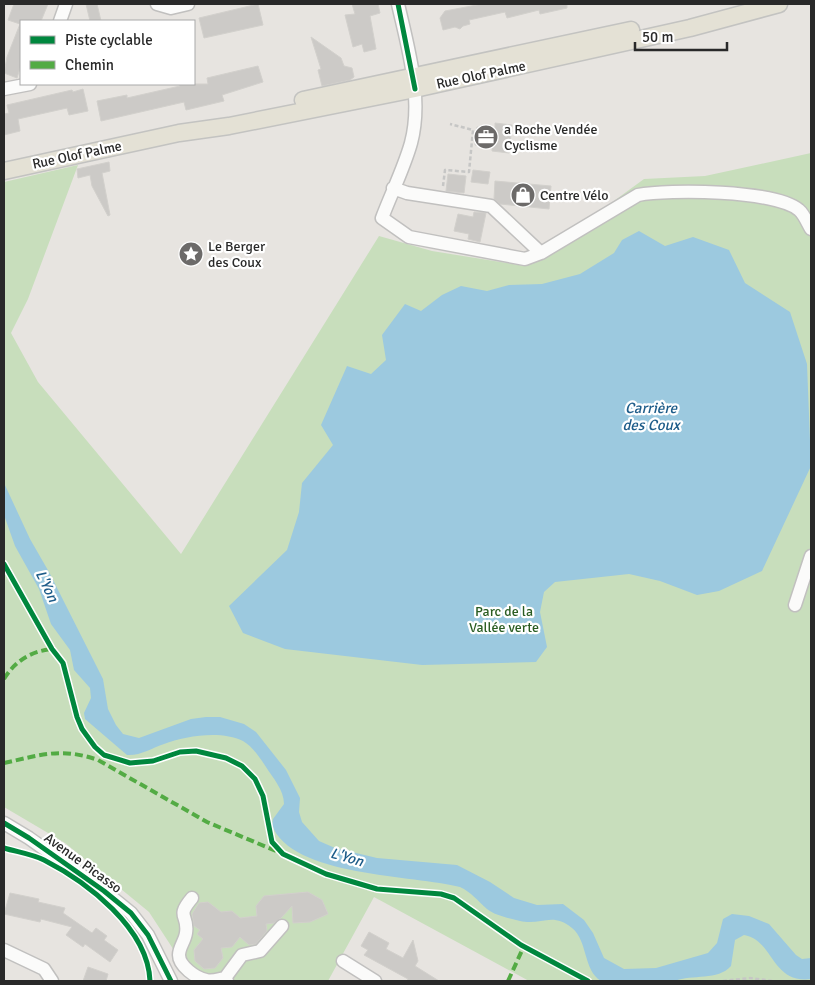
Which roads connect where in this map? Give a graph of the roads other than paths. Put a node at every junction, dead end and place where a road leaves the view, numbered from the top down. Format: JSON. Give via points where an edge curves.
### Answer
{"nodes":[{"id":1,"x":66,"y":4,"type":"edge"},
{"id":2,"x":157,"y":4,"type":"edge"},
{"id":3,"x":188,"y":4,"type":"edge"},
{"id":4,"x":398,"y":4,"type":"edge"},
{"id":5,"x":768,"y":4,"type":"edge"},
{"id":6,"x":779,"y":4,"type":"edge"},
{"id":7,"x":60,"y":20,"type":"edge"},
{"id":8,"x":414,"y":82,"type":"junction"},
{"id":9,"x":25,"y":85,"type":"edge"},
{"id":10,"x":4,"y":89,"type":"edge"},
{"id":11,"x":4,"y":171,"type":"edge"},
{"id":12,"x":394,"y":188,"type":"junction"},
{"id":13,"x":811,"y":229,"type":"edge"},
{"id":14,"x":541,"y":253,"type":"junction"},
{"id":15,"x":811,"y":556,"type":"edge"},
{"id":16,"x":795,"y":605,"type":"dead end"},
{"id":17,"x":4,"y":823,"type":"edge"},
{"id":18,"x":192,"y":898,"type":"dead end"},
{"id":19,"x":282,"y":926,"type":"dead end"},
{"id":20,"x":4,"y":950,"type":"edge"},
{"id":21,"x":343,"y":961,"type":"dead end"},
{"id":22,"x":226,"y":980,"type":"edge"},
{"id":23,"x":52,"y":981,"type":"edge"},
{"id":24,"x":171,"y":981,"type":"edge"},
{"id":25,"x":375,"y":981,"type":"edge"}],
"edges":[{"from":1,"to":7,"type":"street"},
{"from":2,"to":3,"type":"street","via":[[171,8]]},
{"from":4,"to":8,"type":"street"},
{"from":5,"to":8,"type":"main road","name":"Rue Olof Palme","via":[[689,18]]},
{"from":6,"to":8,"type":"main road","name":"Rue Olof Palme","via":[[690,28]]},
{"from":8,"to":11,"type":"main road","name":"Rue Olof Palme","via":[[228,117],[180,133]]},
{"from":8,"to":12,"type":"street","via":[[415,123],[411,144]]},
{"from":9,"to":10,"type":"street"},
{"from":12,"to":14,"type":"street","via":[[407,193],[491,206]]},
{"from":12,"to":14,"type":"street","via":[[382,218],[409,237],[525,259]]},
{"from":13,"to":14,"type":"street","via":[[800,210],[774,199],[698,190],[655,191],[638,195]]},
{"from":15,"to":16,"type":"street"},
{"from":17,"to":24,"type":"street","name":"Avenue Picasso","via":[[44,848],[131,913],[148,935]]},
{"from":18,"to":22,"type":"street","via":[[182,915],[187,932],[179,958],[182,965],[205,980]]},
{"from":19,"to":22,"type":"street","via":[[260,950],[242,955]]},
{"from":20,"to":23,"type":"street","via":[[44,969]]},
{"from":21,"to":25,"type":"street"}]}
